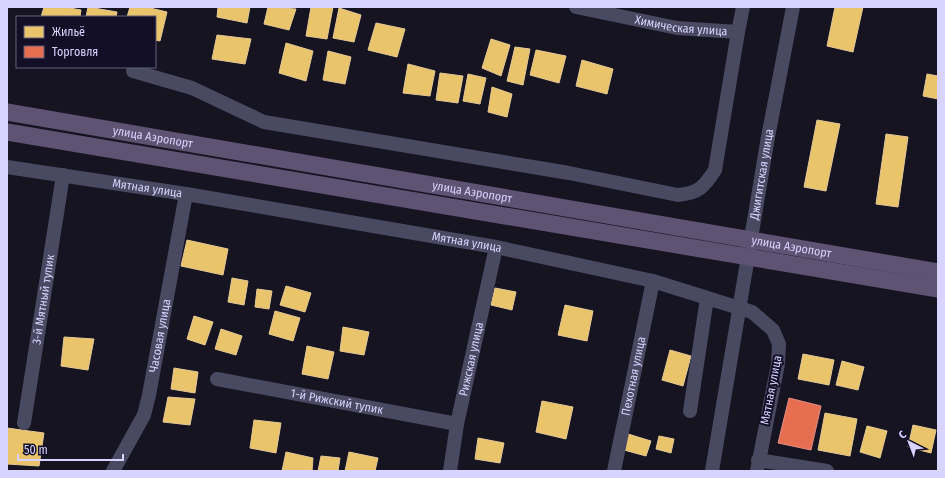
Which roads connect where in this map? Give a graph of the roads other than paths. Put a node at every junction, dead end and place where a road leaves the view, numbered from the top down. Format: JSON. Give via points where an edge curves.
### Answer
{"nodes":[{"id":1,"x":576,"y":7,"type":"edge"},
{"id":2,"x":743,"y":7,"type":"edge"},
{"id":3,"x":792,"y":7,"type":"edge"},
{"id":4,"x":738,"y":32,"type":"junction"},
{"id":5,"x":133,"y":71,"type":"dead end"},
{"id":6,"x":7,"y":112,"type":"edge"},
{"id":7,"x":7,"y":132,"type":"edge"},
{"id":8,"x":7,"y":167,"type":"edge"},
{"id":9,"x":63,"y":175,"type":"junction"},
{"id":10,"x":186,"y":194,"type":"junction"},
{"id":11,"x":496,"y":247,"type":"junction"},
{"id":12,"x":938,"y":272,"type":"edge"},
{"id":13,"x":653,"y":281,"type":"junction"},
{"id":14,"x":938,"y":289,"type":"edge"},
{"id":15,"x":707,"y":298,"type":"junction"},
{"id":16,"x":218,"y":379,"type":"dead end"},
{"id":17,"x":690,"y":411,"type":"dead end"},
{"id":18,"x":24,"y":423,"type":"dead end"},
{"id":19,"x":457,"y":424,"type":"junction"},
{"id":20,"x":757,"y":465,"type":"edge"},
{"id":21,"x":113,"y":471,"type":"edge"},
{"id":22,"x":450,"y":471,"type":"edge"},
{"id":23,"x":614,"y":471,"type":"edge"},
{"id":24,"x":712,"y":471,"type":"edge"},
{"id":25,"x":827,"y":471,"type":"edge"}],
"edges":[{"from":1,"to":4,"type":"street","name":"Химическая улица","via":[[677,28]]},
{"from":2,"to":4,"type":"street","name":"Химическая улица"},
{"from":3,"to":24,"type":"street","name":"Джигитская улица"},
{"from":4,"to":5,"type":"street","via":[[715,170],[704,186],[691,194],[678,195],[561,171],[264,122],[192,88]]},
{"from":6,"to":12,"type":"main road","name":"улица Аэропорт"},
{"from":7,"to":14,"type":"main road","name":"улица Аэропорт"},
{"from":8,"to":9,"type":"street","name":"Мятная улица"},
{"from":9,"to":10,"type":"street","name":"Мятная улица"},
{"from":9,"to":18,"type":"street","name":"3-й Мятный тупик"},
{"from":10,"to":11,"type":"street","name":"Мятная улица"},
{"from":10,"to":21,"type":"street","name":"Часовая улица","via":[[144,415]]},
{"from":11,"to":13,"type":"street","name":"Мятная улица"},
{"from":11,"to":19,"type":"street","name":"Рижская улица"},
{"from":13,"to":15,"type":"street","name":"Мятная улица"},
{"from":13,"to":23,"type":"street","name":"Пехотная улица"},
{"from":15,"to":17,"type":"street"},
{"from":15,"to":20,"type":"street","name":"Мятная улица","via":[[752,312],[773,330],[779,344],[778,364]]},
{"from":16,"to":19,"type":"street","name":"1-й Рижский тупик"},
{"from":19,"to":22,"type":"street","name":"Рижская улица"},
{"from":20,"to":25,"type":"street"}]}
